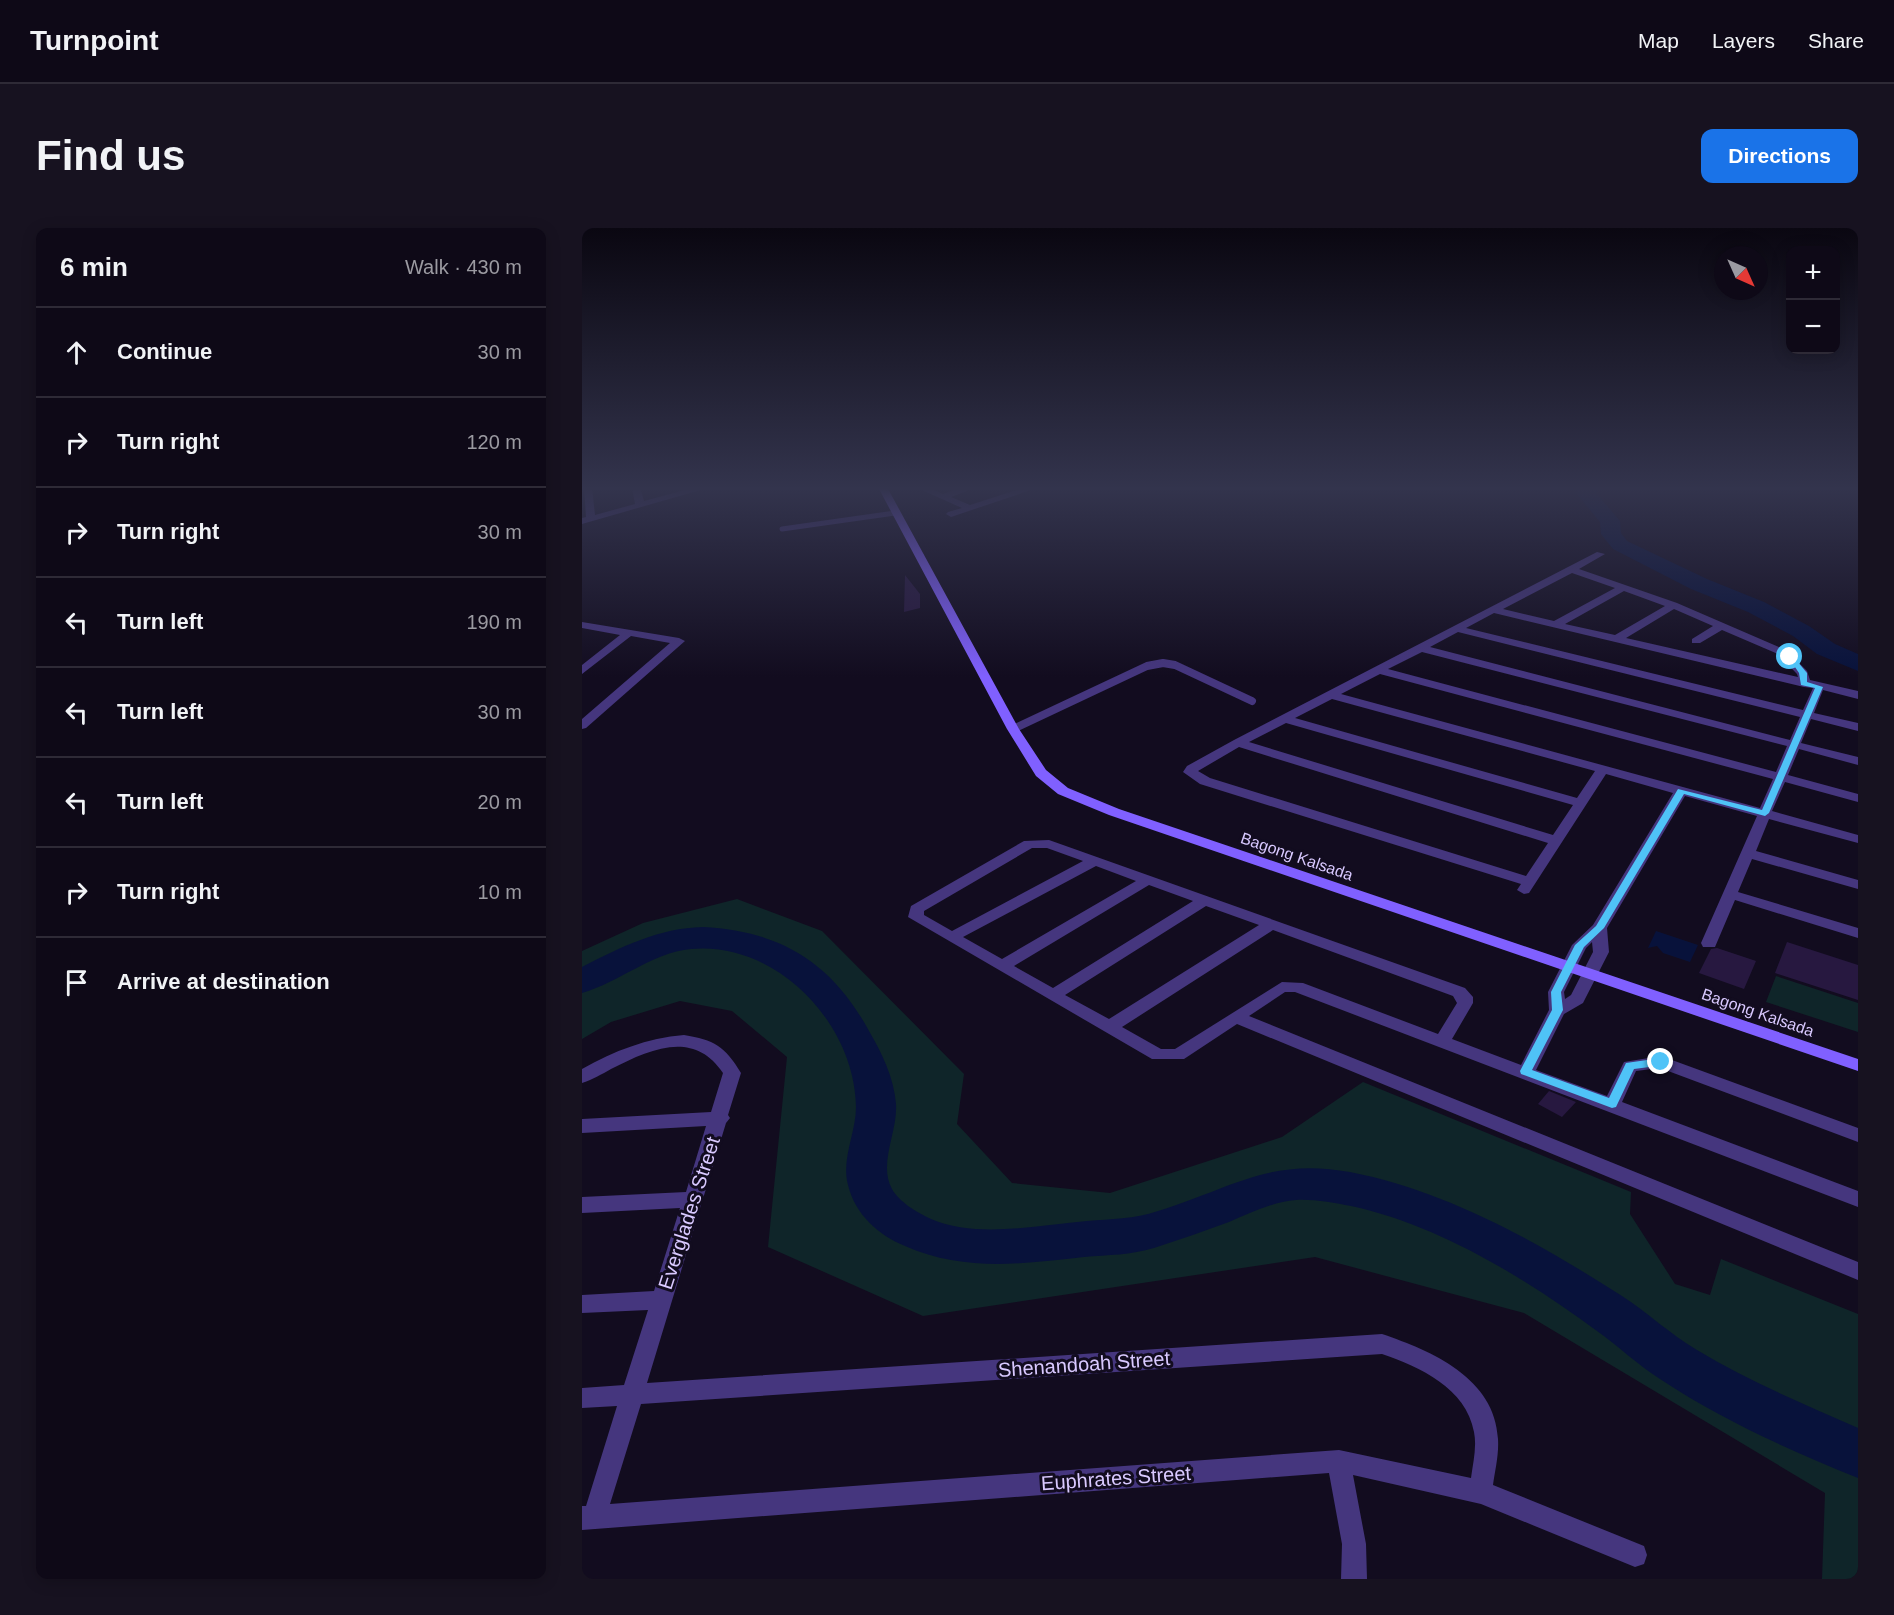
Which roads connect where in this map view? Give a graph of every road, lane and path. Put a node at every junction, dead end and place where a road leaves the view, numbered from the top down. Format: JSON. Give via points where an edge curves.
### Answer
{"nodes":[{"id":1,"x":915,"y":550,"type":"edge"},
{"id":2,"x":1600,"y":554,"type":"dead end"},
{"id":3,"x":1571,"y":569,"type":"junction"},
{"id":4,"x":1624,"y":587,"type":"junction"},
{"id":5,"x":1673,"y":605,"type":"junction"},
{"id":6,"x":1492,"y":610,"type":"junction"},
{"id":7,"x":582,"y":625,"type":"edge"},
{"id":8,"x":1555,"y":625,"type":"junction"},
{"id":9,"x":1722,"y":626,"type":"junction"},
{"id":10,"x":1457,"y":629,"type":"junction"},
{"id":11,"x":629,"y":633,"type":"junction"},
{"id":12,"x":1616,"y":639,"type":"junction"},
{"id":13,"x":1696,"y":641,"type":"dead end"},
{"id":14,"x":1420,"y":648,"type":"junction"},
{"id":15,"x":1379,"y":669,"type":"junction"},
{"id":16,"x":582,"y":671,"type":"edge"},
{"id":17,"x":1804,"y":683,"type":"junction"},
{"id":18,"x":1819,"y":687,"type":"junction"},
{"id":19,"x":1332,"y":695,"type":"junction"},
{"id":20,"x":1858,"y":695,"type":"edge"},
{"id":21,"x":1252,"y":701,"type":"dead end"},
{"id":22,"x":1807,"y":714,"type":"junction"},
{"id":23,"x":1285,"y":718,"type":"junction"},
{"id":24,"x":582,"y":725,"type":"edge"},
{"id":25,"x":1858,"y":727,"type":"edge"},
{"id":26,"x":1013,"y":729,"type":"junction"},
{"id":27,"x":1238,"y":743,"type":"junction"},
{"id":28,"x":1794,"y":745,"type":"junction"},
{"id":29,"x":1858,"y":761,"type":"edge"},
{"id":30,"x":1603,"y":769,"type":"junction"},
{"id":31,"x":1780,"y":777,"type":"junction"},
{"id":32,"x":1682,"y":790,"type":"junction"},
{"id":33,"x":1858,"y":798,"type":"edge"},
{"id":34,"x":1581,"y":803,"type":"junction"},
{"id":35,"x":1765,"y":813,"type":"junction"},
{"id":36,"x":1858,"y":839,"type":"edge"},
{"id":37,"x":1556,"y":841,"type":"junction"},
{"id":38,"x":1748,"y":853,"type":"junction"},
{"id":39,"x":1095,"y":861,"type":"junction"},
{"id":40,"x":1148,"y":880,"type":"junction"},
{"id":41,"x":1858,"y":885,"type":"edge"},
{"id":42,"x":1730,"y":894,"type":"junction"},
{"id":43,"x":1204,"y":901,"type":"junction"},
{"id":44,"x":1271,"y":925,"type":"junction"},
{"id":45,"x":1599,"y":928,"type":"junction"},
{"id":46,"x":1858,"y":933,"type":"edge"},
{"id":47,"x":952,"y":937,"type":"junction"},
{"id":48,"x":1709,"y":943,"type":"dead end"},
{"id":49,"x":1002,"y":966,"type":"junction"},
{"id":50,"x":1569,"y":967,"type":"junction"},
{"id":51,"x":1590,"y":974,"type":"junction"},
{"id":52,"x":1053,"y":995,"type":"junction"},
{"id":53,"x":1557,"y":1010,"type":"junction"},
{"id":54,"x":1237,"y":1018,"type":"junction"},
{"id":55,"x":1109,"y":1027,"type":"junction"},
{"id":56,"x":1442,"y":1042,"type":"junction"},
{"id":57,"x":1858,"y":1065,"type":"edge"},
{"id":58,"x":1526,"y":1071,"type":"junction"},
{"id":59,"x":582,"y":1077,"type":"edge"},
{"id":60,"x":1612,"y":1104,"type":"junction"},
{"id":61,"x":721,"y":1118,"type":"junction"},
{"id":62,"x":582,"y":1126,"type":"edge"},
{"id":63,"x":1858,"y":1135,"type":"edge"},
{"id":64,"x":694,"y":1199,"type":"junction"},
{"id":65,"x":1858,"y":1199,"type":"edge"},
{"id":66,"x":582,"y":1205,"type":"edge"},
{"id":67,"x":1858,"y":1271,"type":"edge"},
{"id":68,"x":661,"y":1300,"type":"junction"},
{"id":69,"x":582,"y":1304,"type":"edge"},
{"id":70,"x":630,"y":1394,"type":"junction"},
{"id":71,"x":582,"y":1398,"type":"edge"},
{"id":72,"x":1339,"y":1461,"type":"junction"},
{"id":73,"x":1481,"y":1492,"type":"junction"},
{"id":74,"x":588,"y":1518,"type":"edge"},
{"id":75,"x":1635,"y":1555,"type":"dead end"},
{"id":76,"x":1354,"y":1579,"type":"edge"}],
"edges":[{"from":1,"to":26,"type":"street","name":"Bagong Kalsada"},
{"from":2,"to":3,"type":"street"},
{"from":3,"to":4,"type":"street"},
{"from":3,"to":6,"type":"street"},
{"from":4,"to":5,"type":"street"},
{"from":4,"to":8,"type":"street"},
{"from":5,"to":9,"type":"street"},
{"from":5,"to":12,"type":"street"},
{"from":6,"to":8,"type":"street"},
{"from":6,"to":10,"type":"street"},
{"from":7,"to":11,"type":"street"},
{"from":8,"to":12,"type":"street"},
{"from":9,"to":13,"type":"street"},
{"from":9,"to":17,"type":"street","via":[[1790,657],[1803,673]]},
{"from":10,"to":14,"type":"street"},
{"from":10,"to":22,"type":"street"},
{"from":11,"to":16,"type":"street"},
{"from":11,"to":24,"type":"street","via":[[679,641]]},
{"from":12,"to":17,"type":"street"},
{"from":14,"to":15,"type":"street"},
{"from":14,"to":28,"type":"street"},
{"from":15,"to":19,"type":"street"},
{"from":15,"to":31,"type":"street"},
{"from":17,"to":18,"type":"street"},
{"from":18,"to":20,"type":"street"},
{"from":18,"to":22,"type":"street"},
{"from":19,"to":23,"type":"street"},
{"from":19,"to":30,"type":"street"},
{"from":21,"to":26,"type":"lane","via":[[1163,663],[1148,666]]},
{"from":22,"to":25,"type":"street"},
{"from":22,"to":28,"type":"street"},
{"from":23,"to":27,"type":"street"},
{"from":23,"to":34,"type":"street"},
{"from":26,"to":50,"type":"street","name":"Bagong Kalsada","via":[[1041,773],[1063,791],[1081,799]]},
{"from":27,"to":37,"type":"street"},
{"from":27,"to":37,"type":"street","via":[[1190,772],[1205,781],[1527,886]]},
{"from":28,"to":29,"type":"street"},
{"from":28,"to":31,"type":"street"},
{"from":30,"to":32,"type":"street"},
{"from":30,"to":34,"type":"street"},
{"from":31,"to":33,"type":"street"},
{"from":31,"to":35,"type":"street"},
{"from":32,"to":35,"type":"street"},
{"from":32,"to":45,"type":"street"},
{"from":34,"to":37,"type":"street"},
{"from":35,"to":36,"type":"street"},
{"from":35,"to":38,"type":"street"},
{"from":38,"to":41,"type":"street"},
{"from":38,"to":42,"type":"street"},
{"from":39,"to":40,"type":"street"},
{"from":39,"to":47,"type":"street"},
{"from":39,"to":47,"type":"street","via":[[1049,844],[1029,843],[916,909],[916,917]]},
{"from":40,"to":43,"type":"street"},
{"from":40,"to":49,"type":"street"},
{"from":42,"to":46,"type":"street"},
{"from":42,"to":48,"type":"street"},
{"from":43,"to":44,"type":"street"},
{"from":43,"to":52,"type":"street"},
{"from":44,"to":55,"type":"street"},
{"from":44,"to":56,"type":"street","via":[[1459,992],[1465,1003]]},
{"from":45,"to":50,"type":"street","via":[[1580,945]]},
{"from":45,"to":51,"type":"street","via":[[1601,952]]},
{"from":47,"to":49,"type":"street"},
{"from":49,"to":52,"type":"street"},
{"from":50,"to":51,"type":"street","name":"Bagong Kalsada"},
{"from":50,"to":53,"type":"street","via":[[1556,992]]},
{"from":51,"to":53,"type":"street","via":[[1577,999]]},
{"from":51,"to":57,"type":"street","name":"Bagong Kalsada"},
{"from":52,"to":55,"type":"street"},
{"from":53,"to":58,"type":"street"},
{"from":54,"to":55,"type":"street","via":[[1178,1055],[1168,1057]]},
{"from":54,"to":56,"type":"street","via":[[1289,986]]},
{"from":54,"to":67,"type":"street"},
{"from":56,"to":58,"type":"street"},
{"from":58,"to":60,"type":"street"},
{"from":59,"to":61,"type":"street","name":"Everglades Street","via":[[633,1050],[664,1041],[713,1047],[727,1059],[732,1073]]},
{"from":60,"to":63,"type":"street","via":[[1630,1066],[1661,1062]]},
{"from":60,"to":65,"type":"street"},
{"from":61,"to":62,"type":"street"},
{"from":61,"to":64,"type":"street","name":"Everglades Street"},
{"from":64,"to":66,"type":"street"},
{"from":64,"to":68,"type":"street","name":"Everglades Street"},
{"from":68,"to":69,"type":"street"},
{"from":68,"to":70,"type":"street","name":"Everglades Street"},
{"from":70,"to":71,"type":"street","name":"Shenandoah Street"},
{"from":70,"to":73,"type":"street","name":"Shenandoah Street","via":[[1382,1344],[1415,1355],[1446,1373],[1473,1398],[1486,1433]]},
{"from":70,"to":74,"type":"street","name":"Everglades Street"},
{"from":72,"to":73,"type":"street","name":"Euphrates Street"},
{"from":72,"to":74,"type":"street","name":"Euphrates Street"},
{"from":72,"to":76,"type":"street","via":[[1354,1544]]},
{"from":73,"to":75,"type":"street","name":"Euphrates Street"}]}
